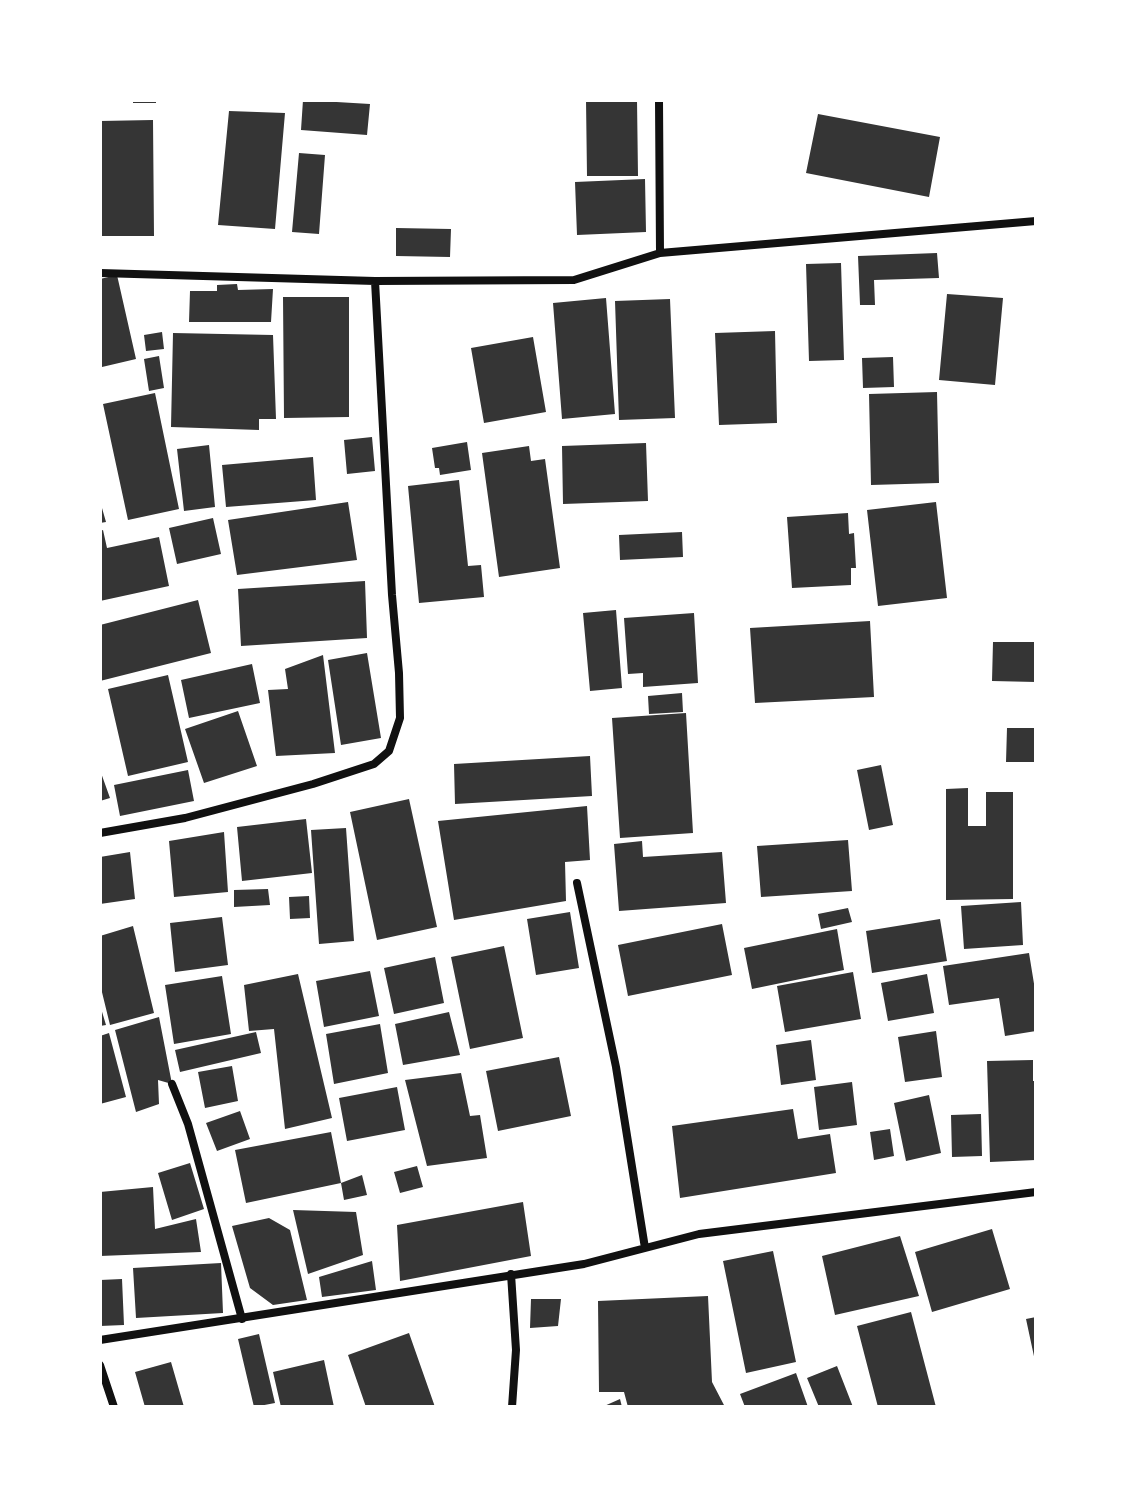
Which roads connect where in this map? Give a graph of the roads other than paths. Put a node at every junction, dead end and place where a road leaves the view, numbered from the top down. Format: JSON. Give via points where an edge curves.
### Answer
{"nodes":[{"id":1,"x":659,"y":100,"type":"edge"},
{"id":2,"x":1036,"y":221,"type":"edge"},
{"id":3,"x":660,"y":253,"type":"junction"},
{"id":4,"x":100,"y":273,"type":"edge"},
{"id":5,"x":375,"y":281,"type":"junction"},
{"id":6,"x":100,"y":833,"type":"edge"},
{"id":7,"x":577,"y":883,"type":"dead end"},
{"id":8,"x":172,"y":1084,"type":"dead end"},
{"id":9,"x":1036,"y":1192,"type":"edge"},
{"id":10,"x":645,"y":1248,"type":"junction"},
{"id":11,"x":511,"y":1274,"type":"junction"},
{"id":12,"x":242,"y":1319,"type":"junction"},
{"id":13,"x":100,"y":1340,"type":"edge"},
{"id":14,"x":100,"y":1365,"type":"edge"},
{"id":15,"x":114,"y":1407,"type":"edge"},
{"id":16,"x":512,"y":1407,"type":"edge"}],
"edges":[{"from":1,"to":3,"type":"street"},
{"from":2,"to":3,"type":"street"},
{"from":3,"to":5,"type":"street","via":[[574,280]]},
{"from":4,"to":5,"type":"street"},
{"from":5,"to":6,"type":"street","via":[[399,673],[400,718],[389,751],[374,764],[313,784],[185,818]]},
{"from":7,"to":10,"type":"street","via":[[616,1067]]},
{"from":8,"to":12,"type":"street"},
{"from":9,"to":10,"type":"street","via":[[699,1234]]},
{"from":10,"to":11,"type":"street","via":[[584,1264]]},
{"from":11,"to":12,"type":"street"},
{"from":11,"to":16,"type":"street","via":[[516,1350]]},
{"from":12,"to":13,"type":"street"},
{"from":14,"to":15,"type":"street"}]}
